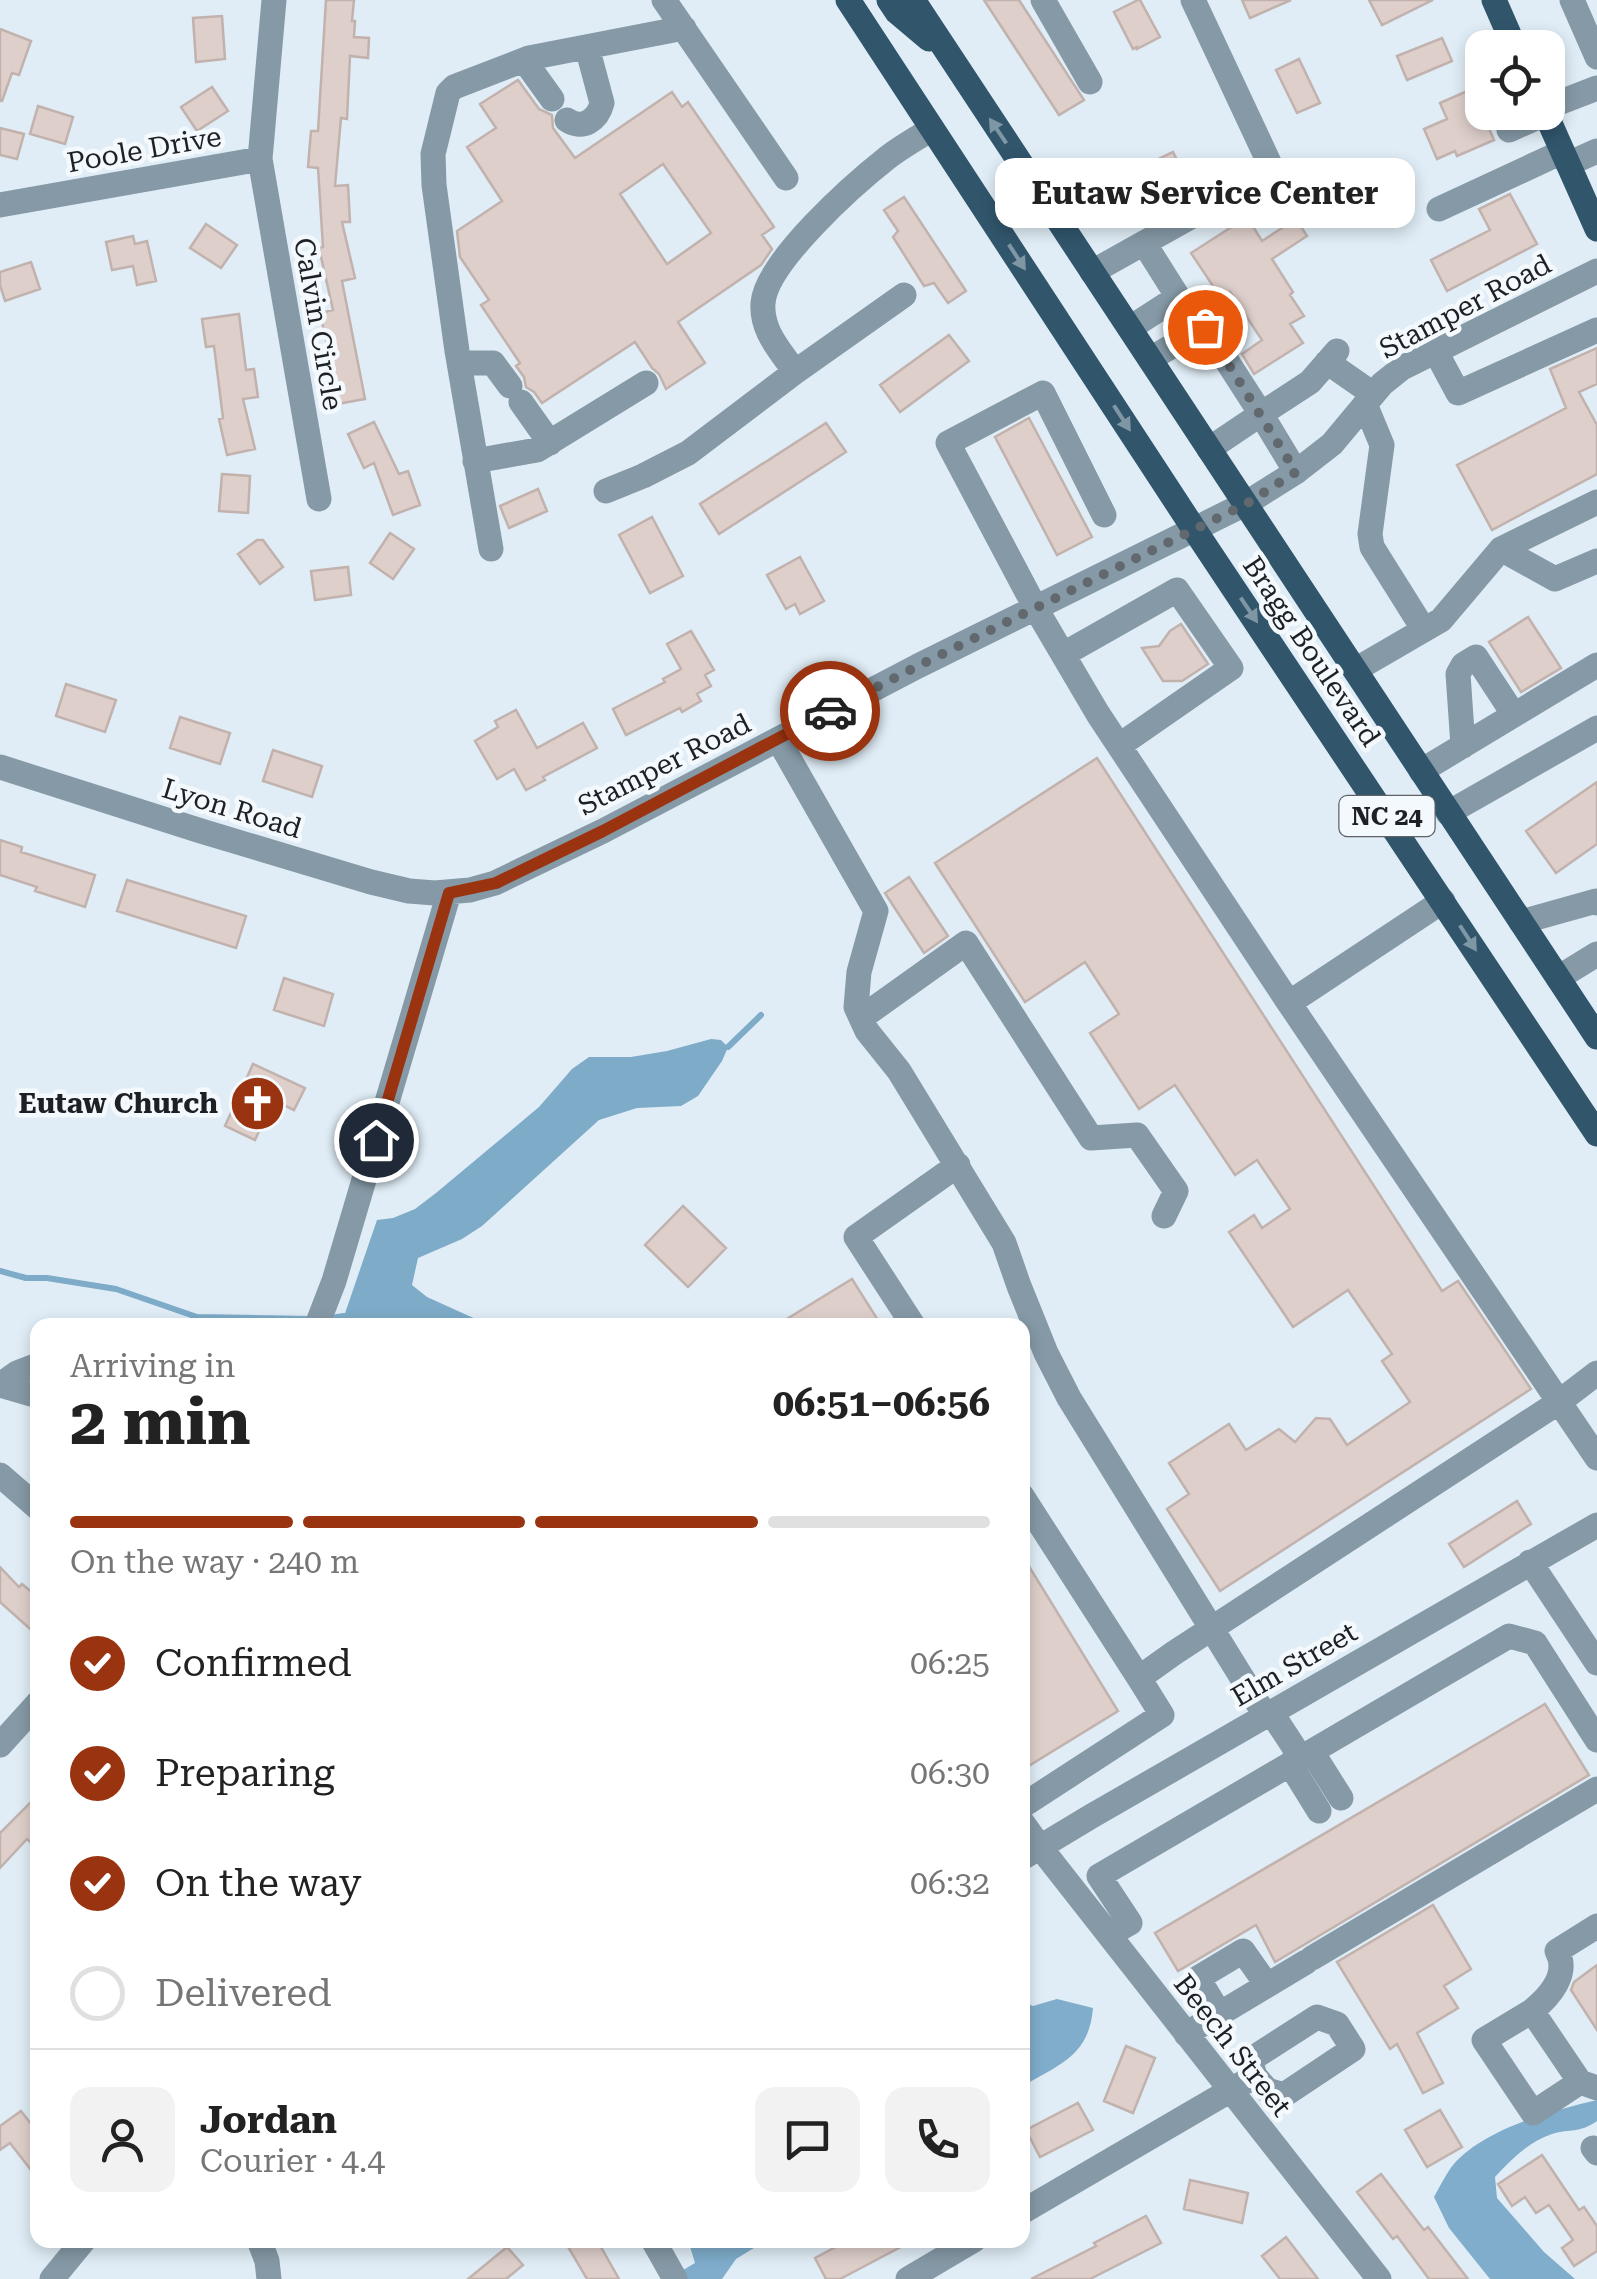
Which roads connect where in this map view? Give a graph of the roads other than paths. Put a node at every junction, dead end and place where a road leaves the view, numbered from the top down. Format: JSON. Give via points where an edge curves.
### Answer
{"nodes":[{"id":1,"x":274,"y":0,"type":"edge"},
{"id":2,"x":664,"y":0,"type":"edge"},
{"id":3,"x":848,"y":0,"type":"edge"},
{"id":4,"x":889,"y":0,"type":"edge"},
{"id":5,"x":1042,"y":0,"type":"edge"},
{"id":6,"x":1193,"y":0,"type":"edge"},
{"id":7,"x":1494,"y":0,"type":"edge"},
{"id":8,"x":1572,"y":0,"type":"edge"},
{"id":9,"x":923,"y":3,"type":"edge"},
{"id":10,"x":684,"y":28,"type":"junction"},
{"id":11,"x":1508,"y":30,"type":"edge"},
{"id":12,"x":587,"y":47,"type":"junction"},
{"id":13,"x":948,"y":55,"type":"junction"},
{"id":14,"x":1597,"y":57,"type":"edge"},
{"id":15,"x":524,"y":60,"type":"junction"},
{"id":16,"x":1090,"y":82,"type":"dead end"},
{"id":17,"x":1597,"y":88,"type":"edge"},
{"id":18,"x":1565,"y":102,"type":"edge"},
{"id":19,"x":932,"y":128,"type":"junction"},
{"id":20,"x":1554,"y":130,"type":"edge"},
{"id":21,"x":1597,"y":151,"type":"edge"},
{"id":22,"x":1565,"y":158,"type":"junction"},
{"id":23,"x":260,"y":159,"type":"junction"},
{"id":24,"x":786,"y":178,"type":"dead end"},
{"id":25,"x":0,"y":205,"type":"edge"},
{"id":26,"x":1438,"y":210,"type":"dead end"},
{"id":27,"x":1597,"y":229,"type":"edge"},
{"id":28,"x":1144,"y":243,"type":"junction"},
{"id":29,"x":1597,"y":271,"type":"edge"},
{"id":30,"x":1092,"y":272,"type":"junction"},
{"id":31,"x":904,"y":295,"type":"dead end"},
{"id":32,"x":1130,"y":328,"type":"junction"},
{"id":33,"x":1597,"y":330,"type":"edge"},
{"id":34,"x":1435,"y":350,"type":"junction"},
{"id":35,"x":1150,"y":359,"type":"junction"},
{"id":36,"x":458,"y":362,"type":"junction"},
{"id":37,"x":794,"y":372,"type":"junction"},
{"id":38,"x":646,"y":383,"type":"dead end"},
{"id":39,"x":1369,"y":399,"type":"junction"},
{"id":40,"x":1260,"y":414,"type":"junction"},
{"id":41,"x":550,"y":442,"type":"junction"},
{"id":42,"x":1209,"y":449,"type":"junction"},
{"id":43,"x":475,"y":461,"type":"junction"},
{"id":44,"x":1296,"y":472,"type":"junction"},
{"id":45,"x":606,"y":491,"type":"dead end"},
{"id":46,"x":318,"y":499,"type":"dead end"},
{"id":47,"x":1597,"y":502,"type":"edge"},
{"id":48,"x":1246,"y":504,"type":"junction"},
{"id":49,"x":1104,"y":515,"type":"dead end"},
{"id":50,"x":1194,"y":529,"type":"junction"},
{"id":51,"x":491,"y":548,"type":"dead end"},
{"id":52,"x":1501,"y":549,"type":"junction"},
{"id":53,"x":1597,"y":562,"type":"edge"},
{"id":54,"x":1035,"y":608,"type":"junction"},
{"id":55,"x":1424,"y":630,"type":"junction"},
{"id":56,"x":1064,"y":654,"type":"junction"},
{"id":57,"x":1597,"y":663,"type":"edge"},
{"id":58,"x":1355,"y":670,"type":"junction"},
{"id":59,"x":1514,"y":715,"type":"junction"},
{"id":60,"x":1597,"y":728,"type":"edge"},
{"id":61,"x":778,"y":739,"type":"junction"},
{"id":62,"x":1120,"y":745,"type":"junction"},
{"id":63,"x":1463,"y":746,"type":"junction"},
{"id":64,"x":0,"y":767,"type":"edge"},
{"id":65,"x":1421,"y":771,"type":"junction"},
{"id":66,"x":1448,"y":813,"type":"junction"},
{"id":67,"x":449,"y":893,"type":"junction"},
{"id":68,"x":1443,"y":900,"type":"junction"},
{"id":69,"x":1597,"y":903,"type":"edge"},
{"id":70,"x":1520,"y":922,"type":"junction"},
{"id":71,"x":1597,"y":954,"type":"edge"},
{"id":72,"x":1558,"y":978,"type":"junction"},
{"id":73,"x":1289,"y":1003,"type":"junction"},
{"id":74,"x":861,"y":1018,"type":"junction"},
{"id":75,"x":1593,"y":1022,"type":"edge"},
{"id":76,"x":1597,"y":1134,"type":"edge"},
{"id":77,"x":958,"y":1165,"type":"junction"},
{"id":78,"x":1164,"y":1216,"type":"dead end"},
{"id":79,"x":321,"y":1318,"type":"edge"},
{"id":80,"x":909,"y":1318,"type":"edge"},
{"id":81,"x":1026,"y":1318,"type":"edge"},
{"id":82,"x":1032,"y":1350,"type":"edge"},
{"id":83,"x":30,"y":1368,"type":"edge"},
{"id":84,"x":1597,"y":1374,"type":"edge"},
{"id":85,"x":0,"y":1385,"type":"edge"},
{"id":86,"x":30,"y":1394,"type":"edge"},
{"id":87,"x":1559,"y":1402,"type":"junction"},
{"id":88,"x":1597,"y":1458,"type":"edge"},
{"id":89,"x":0,"y":1475,"type":"edge"},
{"id":90,"x":30,"y":1501,"type":"edge"},
{"id":91,"x":1030,"y":1508,"type":"edge"},
{"id":92,"x":1597,"y":1525,"type":"edge"},
{"id":93,"x":1530,"y":1562,"type":"junction"},
{"id":94,"x":1212,"y":1629,"type":"junction"},
{"id":95,"x":1594,"y":1658,"type":"edge"},
{"id":96,"x":1554,"y":1673,"type":"junction"},
{"id":97,"x":1139,"y":1678,"type":"junction"},
{"id":98,"x":30,"y":1711,"type":"edge"},
{"id":99,"x":1268,"y":1714,"type":"junction"},
{"id":100,"x":1597,"y":1740,"type":"edge"},
{"id":101,"x":0,"y":1745,"type":"edge"},
{"id":102,"x":1301,"y":1758,"type":"junction"},
{"id":103,"x":1597,"y":1789,"type":"edge"},
{"id":104,"x":1030,"y":1801,"type":"edge"},
{"id":105,"x":1330,"y":1805,"type":"dead end"},
{"id":106,"x":1031,"y":1853,"type":"edge"},
{"id":107,"x":1597,"y":1926,"type":"edge"},
{"id":108,"x":1108,"y":1935,"type":"junction"},
{"id":109,"x":1267,"y":1985,"type":"junction"},
{"id":110,"x":1532,"y":2012,"type":"junction"},
{"id":111,"x":1220,"y":2013,"type":"junction"},
{"id":112,"x":1186,"y":2034,"type":"junction"},
{"id":113,"x":1255,"y":2076,"type":"dead end"},
{"id":114,"x":1588,"y":2085,"type":"edge"},
{"id":115,"x":1230,"y":2090,"type":"junction"},
{"id":116,"x":1030,"y":2207,"type":"edge"},
{"id":117,"x":77,"y":2248,"type":"edge"},
{"id":118,"x":262,"y":2248,"type":"edge"},
{"id":119,"x":658,"y":2248,"type":"edge"},
{"id":120,"x":960,"y":2248,"type":"edge"},
{"id":121,"x":52,"y":2279,"type":"edge"},
{"id":122,"x":268,"y":2279,"type":"edge"},
{"id":123,"x":675,"y":2279,"type":"edge"},
{"id":124,"x":908,"y":2279,"type":"edge"},
{"id":125,"x":1379,"y":2279,"type":"edge"}],
"edges":[{"from":1,"to":23,"type":"street","name":"Poole Drive"},
{"from":2,"to":10,"type":"street"},
{"from":3,"to":19,"type":"main road","name":"Bragg Boulevard","number":"NC 24"},
{"from":4,"to":13,"type":"main road"},
{"from":5,"to":16,"type":"street"},
{"from":6,"to":28,"type":"street","via":[[1272,171]]},
{"from":7,"to":11,"type":"main road"},
{"from":8,"to":14,"type":"street"},
{"from":9,"to":13,"type":"main road","name":"Bragg Boulevard","number":"NC 24"},
{"from":10,"to":12,"type":"street"},
{"from":10,"to":24,"type":"street"},
{"from":12,"to":15,"type":"street"},
{"from":12,"to":15,"type":"street","via":[[602,103],[586,123],[573,124]]},
{"from":30,"to":13,"type":"main road","name":"Bragg Boulevard","number":"NC 24","one_way":true},
{"from":15,"to":36,"type":"street","via":[[448,92],[433,154]]},
{"from":17,"to":18,"type":"street"},
{"from":19,"to":37,"type":"street","via":[[863,179],[771,278],[763,302],[766,332]]},
{"from":19,"to":50,"type":"main road","name":"Bragg Boulevard","number":"NC 24","one_way":true},
{"from":20,"to":22,"type":"main road"},
{"from":21,"to":22,"type":"street"},
{"from":22,"to":26,"type":"street"},
{"from":22,"to":27,"type":"main road"},
{"from":23,"to":25,"type":"street","name":"Poole Drive"},
{"from":23,"to":46,"type":"street","name":"Calvin Circle"},
{"from":28,"to":30,"type":"street"},
{"from":28,"to":32,"type":"street","via":[[1178,297]]},
{"from":29,"to":34,"type":"street","name":"Stamper Road"},
{"from":30,"to":32,"type":"main road","name":"Bragg Boulevard","number":"NC 24"},
{"from":31,"to":37,"type":"street"},
{"from":32,"to":35,"type":"main road","name":"Bragg Boulevard","number":"NC 24"},
{"from":33,"to":34,"type":"street","via":[[1458,393]]},
{"from":34,"to":39,"type":"street","name":"Stamper Road","via":[[1402,368]]},
{"from":35,"to":40,"type":"street","via":[[1205,327]]},
{"from":35,"to":42,"type":"main road","name":"Bragg Boulevard","number":"NC 24"},
{"from":36,"to":41,"type":"street","via":[[493,363]]},
{"from":36,"to":43,"type":"street"},
{"from":37,"to":45,"type":"street","via":[[688,452]]},
{"from":38,"to":41,"type":"street"},
{"from":39,"to":40,"type":"street","via":[[1332,356],[1310,382]]},
{"from":39,"to":44,"type":"street","name":"Stamper Road","via":[[1350,426]]},
{"from":39,"to":55,"type":"street","via":[[1382,445],[1372,546]]},
{"from":40,"to":42,"type":"street"},
{"from":40,"to":44,"type":"street"},
{"from":41,"to":43,"type":"street"},
{"from":42,"to":48,"type":"main road","name":"Bragg Boulevard","number":"NC 24"},
{"from":43,"to":51,"type":"street"},
{"from":44,"to":48,"type":"street","name":"Stamper Road"},
{"from":47,"to":52,"type":"street"},
{"from":48,"to":50,"type":"street","name":"Stamper Road"},
{"from":48,"to":58,"type":"main road","name":"Bragg Boulevard","number":"NC 24"},
{"from":49,"to":54,"type":"street","via":[[1043,393],[948,444]]},
{"from":50,"to":54,"type":"street","name":"Stamper Road"},
{"from":50,"to":68,"type":"main road","name":"Bragg Boulevard","number":"NC 24","one_way":true},
{"from":52,"to":53,"type":"street","via":[[1555,579]]},
{"from":52,"to":55,"type":"street","via":[[1442,620]]},
{"from":54,"to":56,"type":"street"},
{"from":54,"to":61,"type":"street","name":"Stamper Road"},
{"from":55,"to":58,"type":"street"},
{"from":56,"to":62,"type":"street"},
{"from":56,"to":62,"type":"street","via":[[1177,590],[1231,668]]},
{"from":57,"to":59,"type":"street"},
{"from":58,"to":65,"type":"main road","name":"Bragg Boulevard","number":"NC 24"},
{"from":59,"to":63,"type":"street"},
{"from":59,"to":63,"type":"street","via":[[1476,658],[1464,665],[1458,674]]},
{"from":60,"to":66,"type":"street"},
{"from":61,"to":67,"type":"street","name":"Stamper Road","via":[[496,883]]},
{"from":61,"to":74,"type":"street","via":[[876,912],[858,972]]},
{"from":62,"to":73,"type":"street"},
{"from":63,"to":65,"type":"street"},
{"from":64,"to":67,"type":"street","name":"Lyon Road","via":[[371,882]]},
{"from":65,"to":66,"type":"main road","name":"Bragg Boulevard","number":"NC 24"},
{"from":66,"to":70,"type":"main road","name":"Bragg Boulevard","number":"NC 24"},
{"from":67,"to":79,"type":"street"},
{"from":68,"to":73,"type":"street"},
{"from":68,"to":76,"type":"main road","name":"Bragg Boulevard","number":"NC 24","one_way":true},
{"from":69,"to":70,"type":"street"},
{"from":70,"to":72,"type":"main road","name":"Bragg Boulevard","number":"NC 24"},
{"from":71,"to":72,"type":"street"},
{"from":72,"to":75,"type":"main road","name":"Bragg Boulevard","number":"NC 24"},
{"from":73,"to":87,"type":"street"},
{"from":74,"to":77,"type":"street"},
{"from":74,"to":78,"type":"street","via":[[966,943],[1090,1138],[1137,1136],[1176,1190]]},
{"from":77,"to":80,"type":"street","via":[[856,1236]]},
{"from":77,"to":81,"type":"street","via":[[1004,1243]]},
{"from":82,"to":94,"type":"street","via":[[1069,1398]]},
{"from":83,"to":85,"type":"street"},
{"from":84,"to":87,"type":"street"},
{"from":85,"to":86,"type":"street"},
{"from":87,"to":88,"type":"street"},
{"from":87,"to":94,"type":"street"},
{"from":89,"to":90,"type":"street"},
{"from":91,"to":97,"type":"street"},
{"from":92,"to":93,"type":"street","name":"Elm Street"},
{"from":93,"to":95,"type":"street"},
{"from":93,"to":99,"type":"street","name":"Elm Street"},
{"from":94,"to":97,"type":"street"},
{"from":94,"to":99,"type":"street"},
{"from":95,"to":96,"type":"street"},
{"from":96,"to":100,"type":"street"},
{"from":96,"to":102,"type":"street","via":[[1534,1643],[1509,1636]]},
{"from":97,"to":104,"type":"street","via":[[1162,1715]]},
{"from":98,"to":101,"type":"street"},
{"from":99,"to":102,"type":"street"},
{"from":99,"to":106,"type":"street","name":"Elm Street"},
{"from":102,"to":105,"type":"street"},
{"from":102,"to":108,"type":"street","via":[[1099,1876],[1130,1923]]},
{"from":103,"to":109,"type":"street"},
{"from":106,"to":108,"type":"street","name":"Beech Street"},
{"from":107,"to":110,"type":"street","via":[[1556,1951],[1560,1975]]},
{"from":108,"to":112,"type":"street","name":"Beech Street"},
{"from":109,"to":111,"type":"street"},
{"from":109,"to":111,"type":"street","via":[[1244,1951],[1228,1960],[1198,1978]]},
{"from":110,"to":114,"type":"street"},
{"from":110,"to":114,"type":"street","via":[[1484,2040],[1533,2113]]},
{"from":111,"to":112,"type":"street"},
{"from":112,"to":115,"type":"street","name":"Beech Street"},
{"from":113,"to":115,"type":"street"},
{"from":115,"to":116,"type":"street"},
{"from":115,"to":125,"type":"street","name":"Beech Street"},
{"from":117,"to":121,"type":"street"},
{"from":118,"to":122,"type":"street"},
{"from":119,"to":123,"type":"street"},
{"from":120,"to":124,"type":"street"}]}
